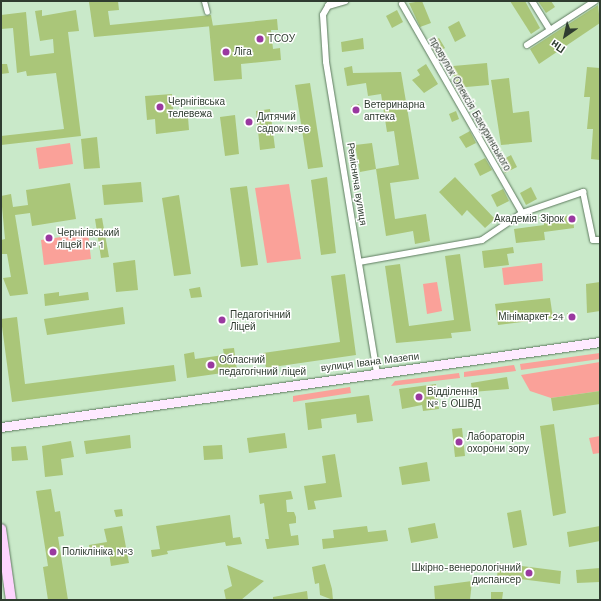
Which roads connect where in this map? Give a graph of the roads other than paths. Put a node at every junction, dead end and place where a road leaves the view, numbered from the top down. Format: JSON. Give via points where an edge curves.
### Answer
{"nodes":[{"id":1,"x":204,"y":1,"type":"edge"},
{"id":2,"x":331,"y":1,"type":"edge"},
{"id":3,"x":345,"y":1,"type":"edge"},
{"id":4,"x":532,"y":1,"type":"edge"},
{"id":5,"x":596,"y":1,"type":"edge"},
{"id":6,"x":402,"y":4,"type":"dead end"},
{"id":7,"x":327,"y":7,"type":"junction"},
{"id":8,"x":207,"y":12,"type":"dead end"},
{"id":9,"x":550,"y":30,"type":"junction"},
{"id":10,"x":526,"y":45,"type":"dead end"},
{"id":11,"x":522,"y":213,"type":"junction"},
{"id":12,"x":600,"y":240,"type":"edge"},
{"id":13,"x":359,"y":262,"type":"junction"},
{"id":14,"x":600,"y":342,"type":"edge"},
{"id":15,"x":377,"y":372,"type":"junction"},
{"id":16,"x":1,"y":427,"type":"edge"},
{"id":17,"x":1,"y":529,"type":"edge"},
{"id":18,"x":11,"y":600,"type":"edge"}],
"edges":[{"from":1,"to":8,"type":"street"},
{"from":2,"to":7,"type":"street","name":"Реміснича вулиця"},
{"from":3,"to":7,"type":"street"},
{"from":4,"to":9,"type":"street"},
{"from":5,"to":9,"type":"street"},
{"from":6,"to":11,"type":"street","name":"провулок Олексія Бакуринського"},
{"from":7,"to":13,"type":"street","name":"Реміснича вулиця","via":[[323,15],[326,62]]},
{"from":9,"to":10,"type":"street"},
{"from":11,"to":12,"type":"street","via":[[583,192],[593,240]]},
{"from":11,"to":13,"type":"street","via":[[482,240]]},
{"from":13,"to":15,"type":"street","name":"Реміснича вулиця"},
{"from":14,"to":15,"type":"main road","name":"вулиця Івана Мазепи"},
{"from":15,"to":16,"type":"main road","name":"вулиця Івана Мазепи"},
{"from":17,"to":18,"type":"main road"}]}
